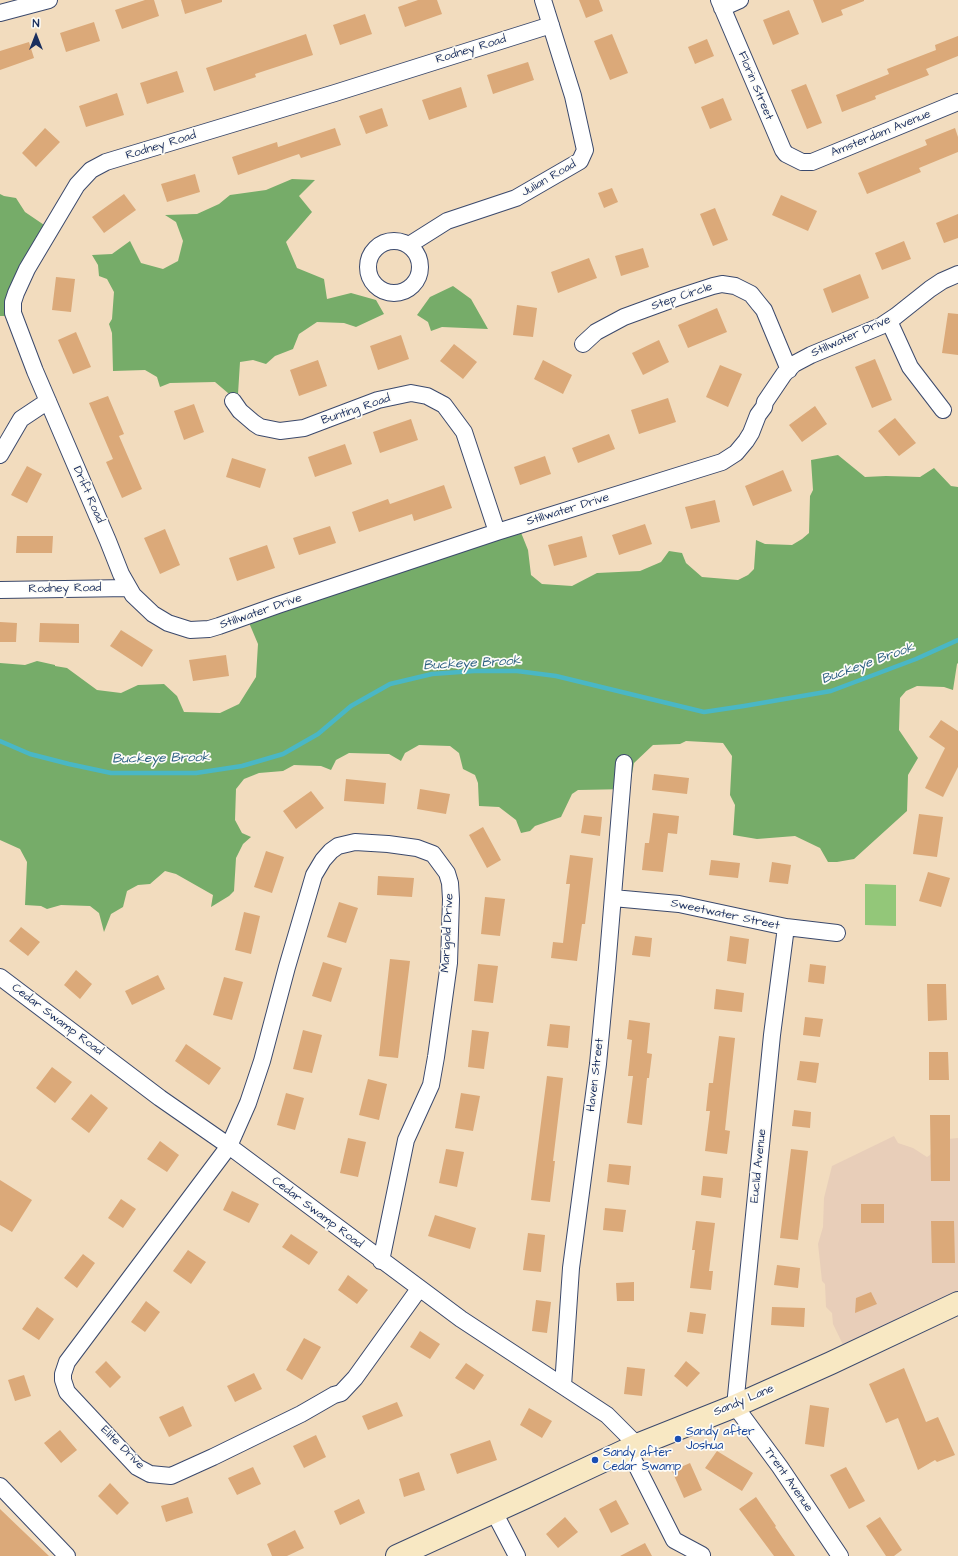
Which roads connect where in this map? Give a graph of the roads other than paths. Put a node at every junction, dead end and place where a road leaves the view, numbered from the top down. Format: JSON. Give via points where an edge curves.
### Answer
{"nodes":[{"id":1,"x":48,"y":0,"type":"edge"},
{"id":2,"x":543,"y":0,"type":"edge"},
{"id":3,"x":740,"y":0,"type":"edge"},
{"id":4,"x":721,"y":4,"type":"edge"},
{"id":5,"x":0,"y":13,"type":"edge"},
{"id":6,"x":551,"y":25,"type":"junction"},
{"id":7,"x":958,"y":102,"type":"edge"},
{"id":8,"x":802,"y":162,"type":"joint"},
{"id":9,"x":409,"y":245,"type":"dead end"},
{"id":10,"x":958,"y":274,"type":"edge"},
{"id":11,"x":889,"y":321,"type":"junction"},
{"id":12,"x":583,"y":344,"type":"dead end"},
{"id":13,"x":789,"y":370,"type":"junction"},
{"id":14,"x":48,"y":401,"type":"junction"},
{"id":15,"x":233,"y":401,"type":"dead end"},
{"id":16,"x":943,"y":410,"type":"dead end"},
{"id":17,"x":0,"y":454,"type":"edge"},
{"id":18,"x":497,"y":532,"type":"junction"},
{"id":19,"x":129,"y":588,"type":"junction"},
{"id":20,"x":0,"y":590,"type":"edge"},
{"id":21,"x":624,"y":763,"type":"dead end"},
{"id":22,"x":612,"y":898,"type":"junction"},
{"id":23,"x":786,"y":927,"type":"junction"},
{"id":24,"x":837,"y":933,"type":"dead end"},
{"id":25,"x":0,"y":977,"type":"edge"},
{"id":26,"x":229,"y":1146,"type":"junction"},
{"id":27,"x":381,"y":1261,"type":"junction"},
{"id":28,"x":419,"y":1289,"type":"junction"},
{"id":29,"x":958,"y":1303,"type":"edge"},
{"id":30,"x":563,"y":1386,"type":"junction"},
{"id":31,"x":735,"y":1406,"type":"junction"},
{"id":32,"x":633,"y":1447,"type":"junction"},
{"id":33,"x":0,"y":1486,"type":"edge"},
{"id":34,"x":494,"y":1512,"type":"junction"},
{"id":35,"x":702,"y":1554,"type":"dead end"},
{"id":36,"x":67,"y":1556,"type":"edge"},
{"id":37,"x":397,"y":1556,"type":"edge"},
{"id":38,"x":517,"y":1556,"type":"edge"},
{"id":39,"x":840,"y":1556,"type":"edge"}],
"edges":[{"from":1,"to":5,"type":"street"},
{"from":2,"to":6,"type":"street","name":"Julian Road"},
{"from":3,"to":4,"type":"street"},
{"from":4,"to":8,"type":"street","name":"Florin Street","via":[[783,150]]},
{"from":6,"to":9,"type":"street","name":"Julian Road","via":[[573,96],[585,150],[580,161],[516,198],[447,221]]},
{"from":6,"to":14,"type":"street","name":"Rodney Road","via":[[106,162],[90,170],[63,207],[27,269],[13,302],[14,319]]},
{"from":7,"to":8,"type":"street","name":"Amsterdam Avenue","via":[[812,162]]},
{"from":10,"to":11,"type":"street","name":"Stillwater Drive","via":[[930,289]]},
{"from":11,"to":13,"type":"street","name":"Stillwater Drive","via":[[811,355],[794,364]]},
{"from":11,"to":16,"type":"street","via":[[910,367]]},
{"from":12,"to":13,"type":"street","name":"Step Circle","via":[[596,332],[624,317],[722,284],[735,286],[751,294],[760,304]]},
{"from":13,"to":18,"type":"street","name":"Stillwater Drive","via":[[765,402],[746,442],[736,453],[722,462]]},
{"from":14,"to":17,"type":"street","via":[[21,419]]},
{"from":14,"to":19,"type":"street","name":"Drift Road"},
{"from":15,"to":18,"type":"street","name":"Bunting Road","via":[[240,411],[260,427],[280,431],[304,428],[378,400],[411,393],[427,396],[444,405],[464,432]]},
{"from":18,"to":19,"type":"street","name":"Stillwater Drive","via":[[209,629],[190,630],[168,623],[153,614]]},
{"from":19,"to":20,"type":"street","name":"Rodney Road"},
{"from":21,"to":22,"type":"street","name":"Haven Street"},
{"from":22,"to":23,"type":"street","name":"Sweetwater Street","via":[[679,904]]},
{"from":22,"to":30,"type":"street","name":"Haven Street","via":[[598,1064],[571,1268]]},
{"from":23,"to":24,"type":"street","name":"Sweetwater Street"},
{"from":23,"to":31,"type":"street","name":"Euclid Avenue","via":[[772,1035]]},
{"from":25,"to":26,"type":"street","name":"Cedar Swamp Road","via":[[160,1098]]},
{"from":26,"to":27,"type":"street","name":"Cedar Swamp Road"},
{"from":26,"to":27,"type":"street","name":"Marigold Drive","via":[[248,1103],[314,875],[323,860],[338,846],[364,842],[417,848],[433,854],[447,873],[450,883],[451,915],[448,963],[436,1057],[431,1085],[406,1140]]},
{"from":26,"to":28,"type":"street","name":"Elite Drive","via":[[67,1362],[63,1374],[67,1392],[137,1467],[150,1474],[171,1476],[341,1392]]},
{"from":27,"to":28,"type":"street","name":"Cedar Swamp Road"},
{"from":28,"to":30,"type":"street","name":"Cedar Swamp Road","via":[[461,1320]]},
{"from":29,"to":31,"type":"main road","name":"Sandy Lane"},
{"from":30,"to":32,"type":"street","name":"Cedar Swamp Road","via":[[607,1415]]},
{"from":31,"to":32,"type":"main road","name":"Sandy Lane"},
{"from":31,"to":39,"type":"street","name":"Trent Avenue"},
{"from":32,"to":34,"type":"main road","name":"Sandy Lane"},
{"from":32,"to":35,"type":"street","name":"Cedar Swamp Road","via":[[674,1540]]},
{"from":33,"to":36,"type":"street"},
{"from":34,"to":37,"type":"main road","name":"Sandy Lane"},
{"from":34,"to":38,"type":"street"}]}
